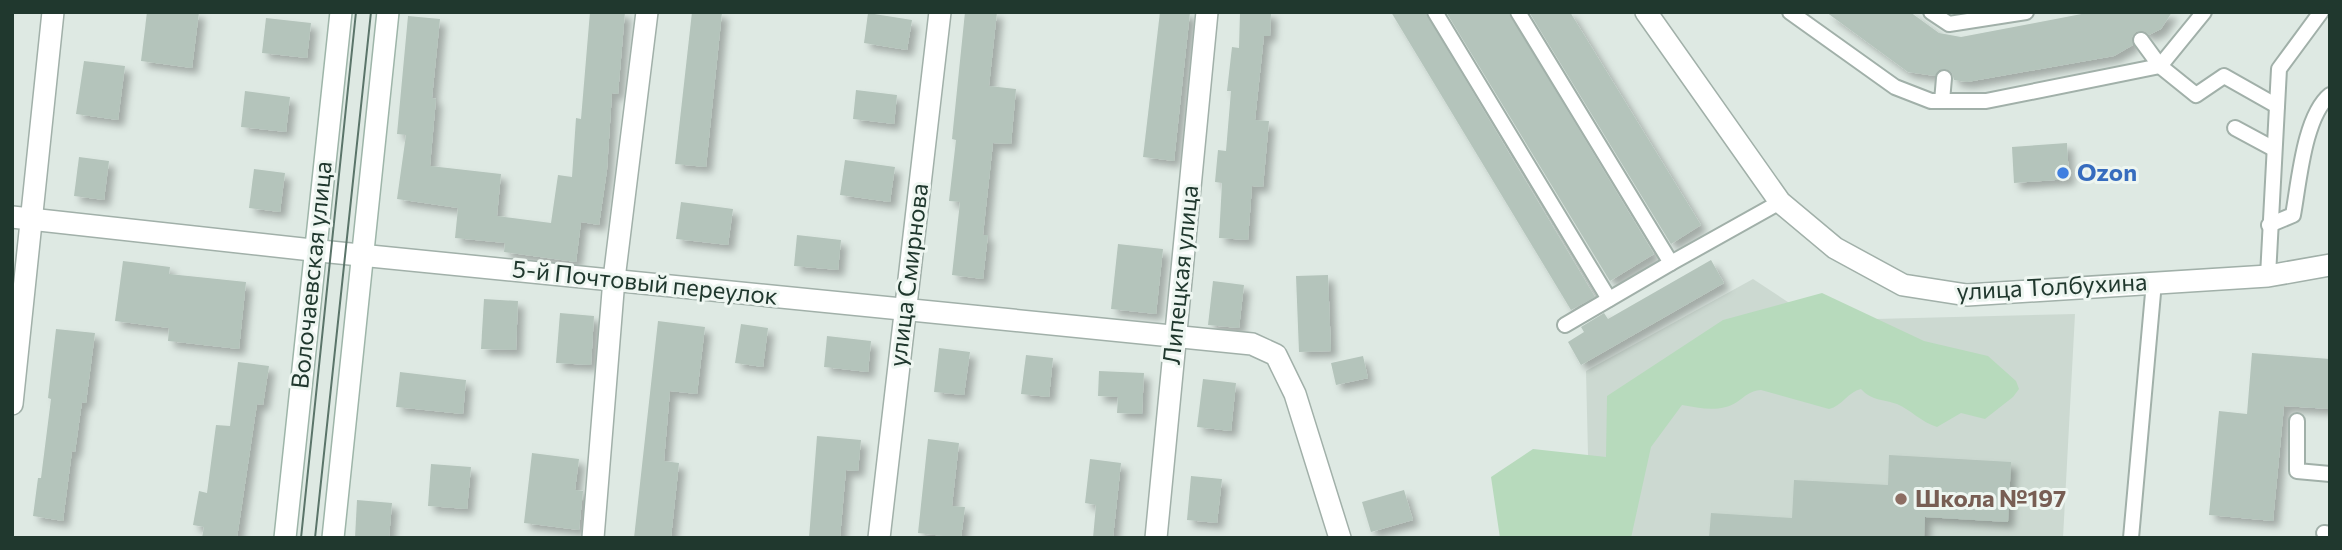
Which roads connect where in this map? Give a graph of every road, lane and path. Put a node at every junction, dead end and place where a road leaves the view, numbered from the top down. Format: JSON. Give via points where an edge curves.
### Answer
{"nodes":[{"id":1,"x":54,"y":12,"type":"edge"},
{"id":2,"x":341,"y":12,"type":"edge"},
{"id":3,"x":388,"y":12,"type":"edge"},
{"id":4,"x":647,"y":12,"type":"edge"},
{"id":5,"x":940,"y":12,"type":"edge"},
{"id":6,"x":1207,"y":12,"type":"edge"},
{"id":7,"x":1435,"y":12,"type":"edge"},
{"id":8,"x":1518,"y":12,"type":"edge"},
{"id":9,"x":1646,"y":12,"type":"edge"},
{"id":10,"x":1790,"y":12,"type":"edge"},
{"id":11,"x":1931,"y":12,"type":"edge"},
{"id":12,"x":2026,"y":12,"type":"edge"},
{"id":13,"x":2204,"y":12,"type":"edge"},
{"id":14,"x":2321,"y":12,"type":"edge"},
{"id":15,"x":2141,"y":40,"type":"dead end"},
{"id":16,"x":2160,"y":65,"type":"junction"},
{"id":17,"x":1944,"y":78,"type":"dead end"},
{"id":18,"x":2330,"y":95,"type":"edge"},
{"id":19,"x":1942,"y":101,"type":"junction"},
{"id":20,"x":2277,"y":106,"type":"junction"},
{"id":21,"x":2235,"y":128,"type":"dead end"},
{"id":22,"x":2274,"y":149,"type":"junction"},
{"id":23,"x":1780,"y":202,"type":"junction"},
{"id":24,"x":23,"y":219,"type":"edge"},
{"id":25,"x":2269,"y":225,"type":"junction"},
{"id":26,"x":314,"y":250,"type":"junction"},
{"id":27,"x":362,"y":254,"type":"junction"},
{"id":28,"x":1671,"y":263,"type":"junction"},
{"id":29,"x":2330,"y":265,"type":"edge"},
{"id":30,"x":2268,"y":276,"type":"junction"},
{"id":31,"x":614,"y":279,"type":"junction"},
{"id":32,"x":2154,"y":282,"type":"junction"},
{"id":33,"x":1609,"y":299,"type":"junction"},
{"id":34,"x":905,"y":309,"type":"junction"},
{"id":35,"x":1565,"y":325,"type":"dead end"},
{"id":36,"x":1174,"y":337,"type":"junction"},
{"id":37,"x":12,"y":404,"type":"edge"},
{"id":38,"x":2297,"y":421,"type":"dead end"},
{"id":39,"x":2330,"y":474,"type":"edge"},
{"id":40,"x":285,"y":538,"type":"edge"},
{"id":41,"x":333,"y":538,"type":"edge"},
{"id":42,"x":593,"y":538,"type":"edge"},
{"id":43,"x":879,"y":538,"type":"edge"},
{"id":44,"x":1156,"y":538,"type":"edge"},
{"id":45,"x":1340,"y":538,"type":"edge"},
{"id":46,"x":2131,"y":538,"type":"edge"}],
"edges":[{"from":1,"to":24,"type":"street"},
{"from":2,"to":26,"type":"street","name":"Волочаевская улица"},
{"from":3,"to":27,"type":"street","name":"Волочаевская улица"},
{"from":4,"to":31,"type":"street"},
{"from":5,"to":34,"type":"street","name":"улица Смирнова"},
{"from":6,"to":36,"type":"street","name":"Липецкая улица"},
{"from":7,"to":33,"type":"lane"},
{"from":8,"to":28,"type":"lane"},
{"from":9,"to":23,"type":"street","name":"улица Толбухина"},
{"from":10,"to":19,"type":"lane","via":[[1895,87]]},
{"from":11,"to":12,"type":"lane","via":[[1949,30]]},
{"from":13,"to":16,"type":"lane"},
{"from":14,"to":20,"type":"lane","via":[[2279,69]]},
{"from":15,"to":16,"type":"lane"},
{"from":16,"to":19,"type":"lane","via":[[1986,101]]},
{"from":16,"to":20,"type":"lane","via":[[2196,95],[2224,76]]},
{"from":17,"to":19,"type":"lane"},
{"from":18,"to":25,"type":"lane","via":[[2321,102],[2305,145],[2293,215]]},
{"from":20,"to":22,"type":"lane"},
{"from":21,"to":22,"type":"lane"},
{"from":22,"to":25,"type":"lane"},
{"from":23,"to":28,"type":"lane"},
{"from":23,"to":32,"type":"street","name":"улица Толбухина","via":[[1835,248],[1903,285],[1967,295]]},
{"from":24,"to":26,"type":"street","name":"5-й Почтовый переулок"},
{"from":24,"to":37,"type":"street"},
{"from":25,"to":30,"type":"lane"},
{"from":26,"to":27,"type":"street","name":"5-й Почтовый переулок"},
{"from":26,"to":40,"type":"street","name":"Волочаевская улица"},
{"from":27,"to":31,"type":"street","name":"5-й Почтовый переулок"},
{"from":27,"to":41,"type":"street","name":"Волочаевская улица"},
{"from":28,"to":33,"type":"lane"},
{"from":29,"to":30,"type":"street","name":"улица Толбухина"},
{"from":30,"to":32,"type":"street","name":"улица Толбухина"},
{"from":31,"to":34,"type":"street","name":"5-й Почтовый переулок"},
{"from":31,"to":42,"type":"street"},
{"from":32,"to":46,"type":"lane"},
{"from":33,"to":35,"type":"lane"},
{"from":34,"to":36,"type":"street","name":"5-й Почтовый переулок"},
{"from":34,"to":43,"type":"street","name":"улица Смирнова"},
{"from":36,"to":44,"type":"street","name":"Липецкая улица"},
{"from":36,"to":45,"type":"street","name":"5-й Почтовый переулок","via":[[1252,344],[1276,355],[1295,394]]},
{"from":38,"to":39,"type":"lane","via":[[2297,471]]}]}
